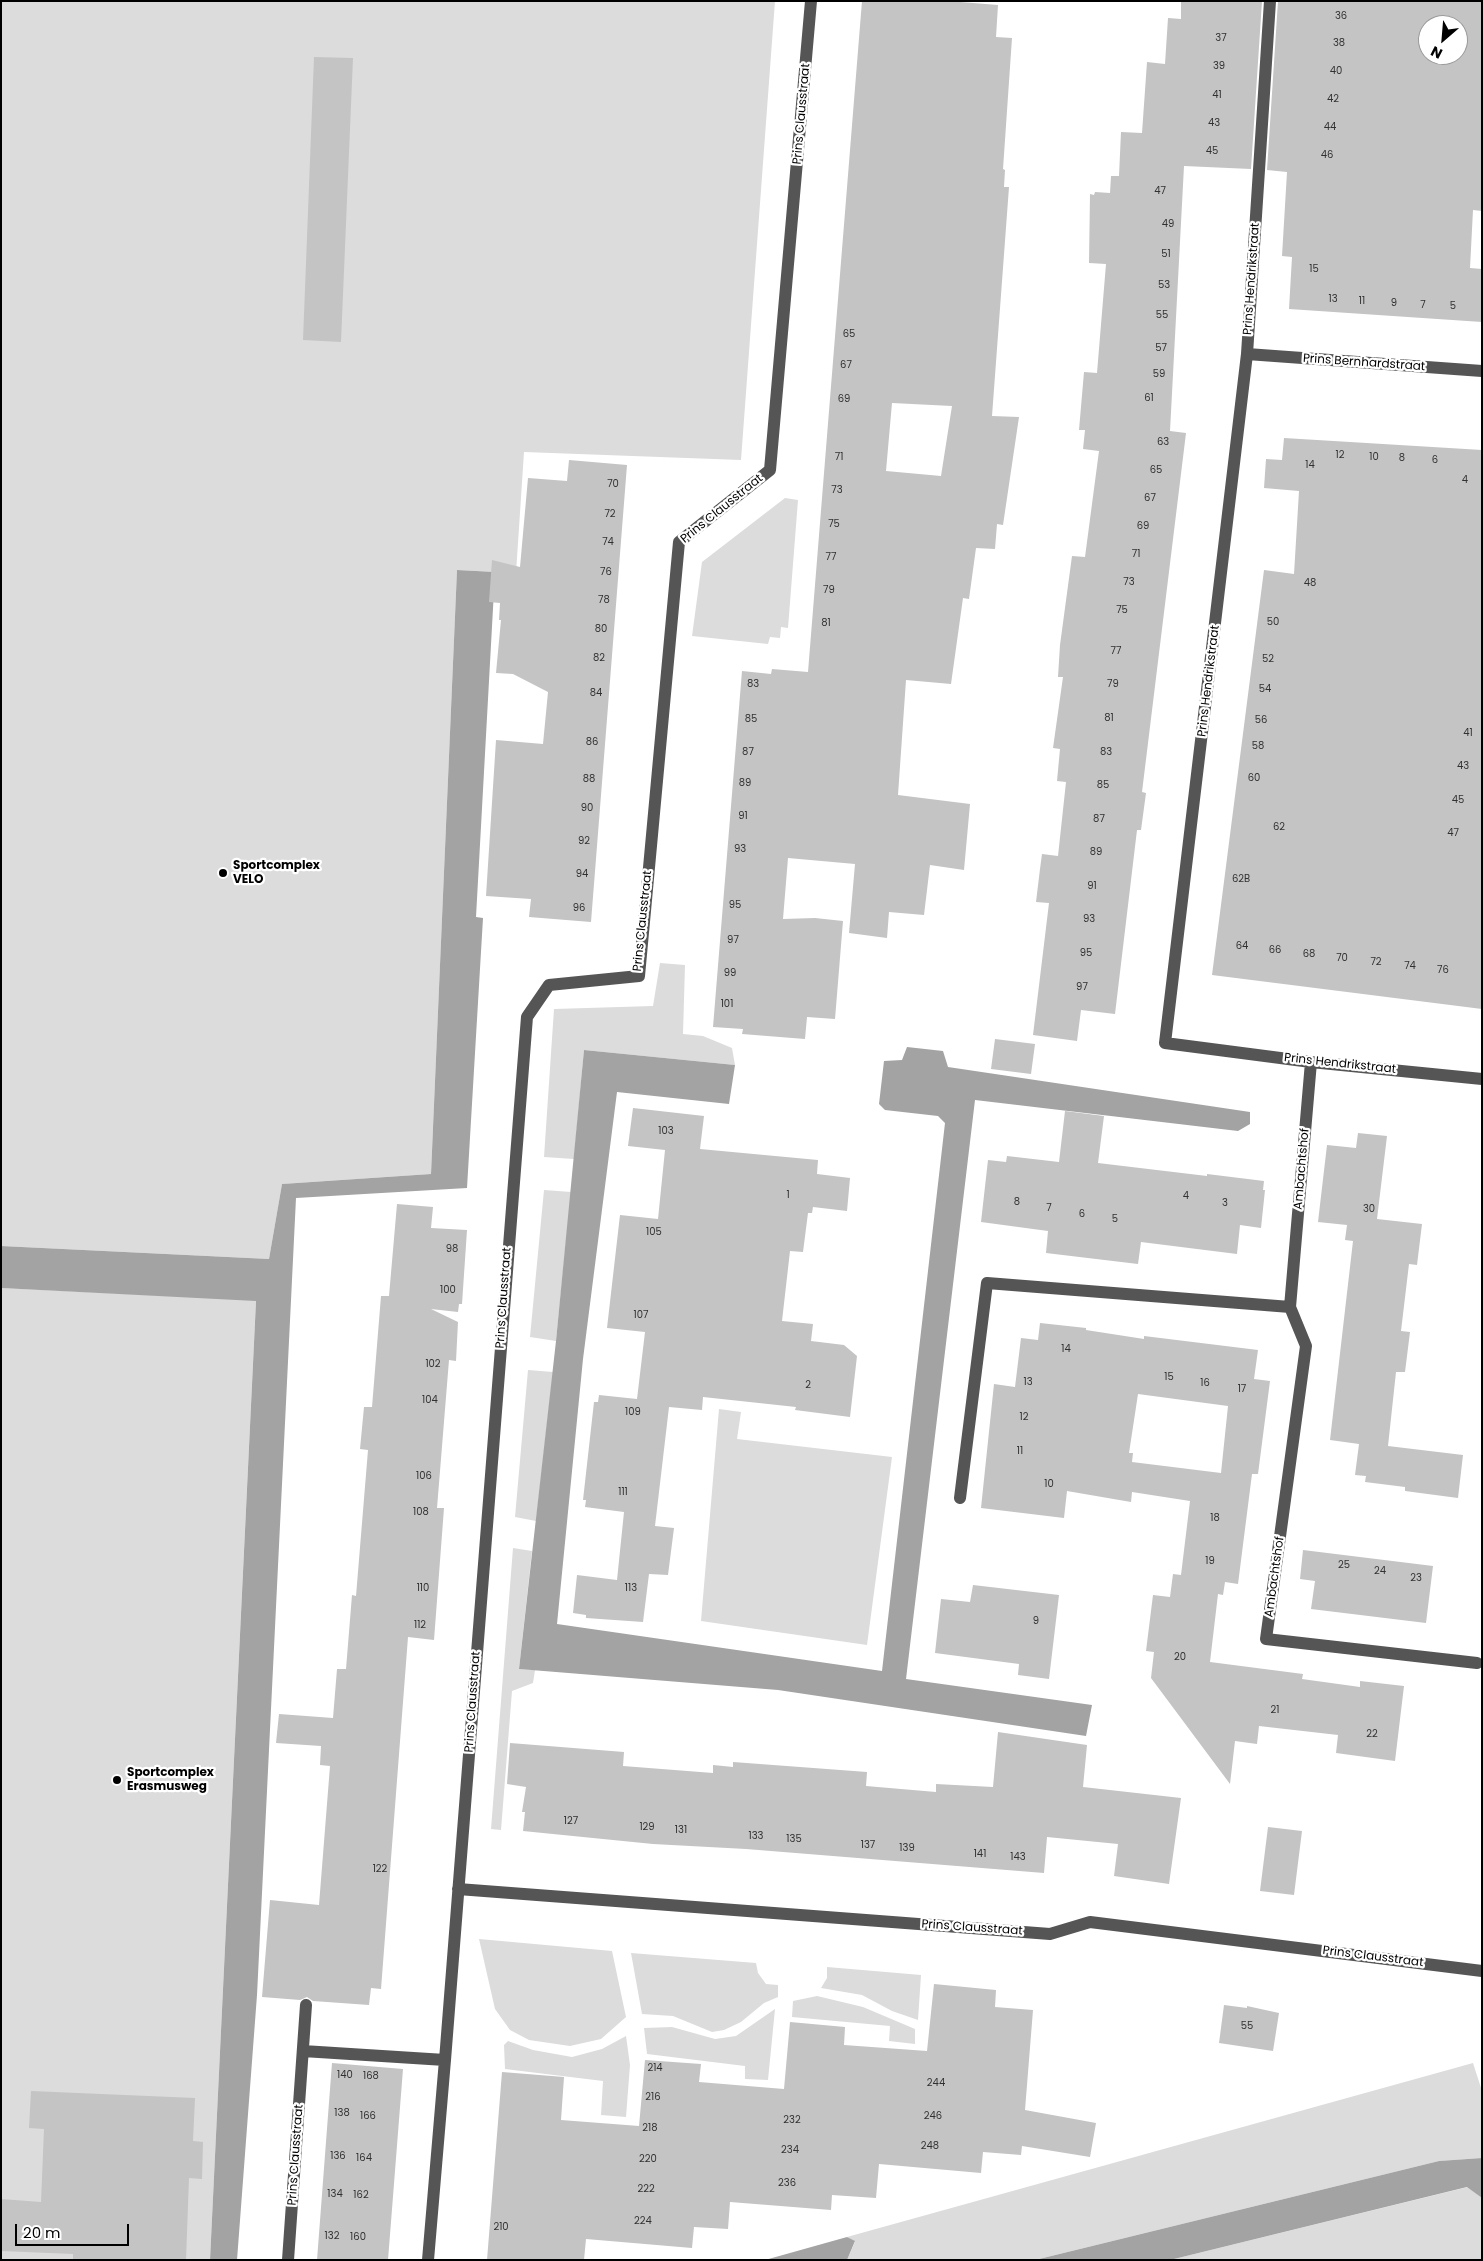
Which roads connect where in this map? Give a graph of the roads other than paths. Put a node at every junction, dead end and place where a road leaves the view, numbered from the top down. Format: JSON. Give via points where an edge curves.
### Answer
{"nodes":[{"id":1,"x":811,"y":1,"type":"edge"},
{"id":2,"x":1270,"y":1,"type":"edge"},
{"id":3,"x":1247,"y":354,"type":"junction"},
{"id":4,"x":1482,"y":372,"type":"edge"},
{"id":5,"x":1311,"y":1062,"type":"junction"},
{"id":6,"x":1482,"y":1079,"type":"edge"},
{"id":7,"x":1290,"y":1307,"type":"junction"},
{"id":8,"x":960,"y":1498,"type":"dead end"},
{"id":9,"x":1477,"y":1663,"type":"dead end"},
{"id":10,"x":458,"y":1889,"type":"junction"},
{"id":11,"x":1482,"y":1971,"type":"edge"},
{"id":12,"x":306,"y":2006,"type":"dead end"},
{"id":13,"x":303,"y":2051,"type":"junction"},
{"id":14,"x":445,"y":2060,"type":"junction"},
{"id":15,"x":288,"y":2260,"type":"edge"},
{"id":16,"x":428,"y":2260,"type":"edge"}],
"edges":[{"from":1,"to":10,"type":"street","name":"Prins Clausstraat","via":[[770,470],[679,542],[639,976],[549,985],[527,1017]]},
{"from":2,"to":3,"type":"street","name":"Prins Hendrikstraat"},
{"from":3,"to":4,"type":"street","name":"Prins Bernhardstraat"},
{"from":3,"to":5,"type":"street","name":"Prins Hendrikstraat","via":[[1165,1043]]},
{"from":5,"to":6,"type":"street","name":"Prins Hendrikstraat"},
{"from":5,"to":7,"type":"street","name":"Ambachtshof"},
{"from":7,"to":8,"type":"street","via":[[987,1283]]},
{"from":7,"to":9,"type":"street","name":"Ambachtshof","via":[[1306,1346],[1266,1639]]},
{"from":10,"to":11,"type":"street","name":"Prins Clausstraat","via":[[1050,1934],[1090,1922]]},
{"from":10,"to":14,"type":"street","name":"Prins Clausstraat"},
{"from":12,"to":13,"type":"street","name":"Prins Clausstraat"},
{"from":13,"to":14,"type":"street"},
{"from":13,"to":15,"type":"street","name":"Prins Clausstraat"},
{"from":14,"to":16,"type":"street","name":"Prins Clausstraat"}]}
